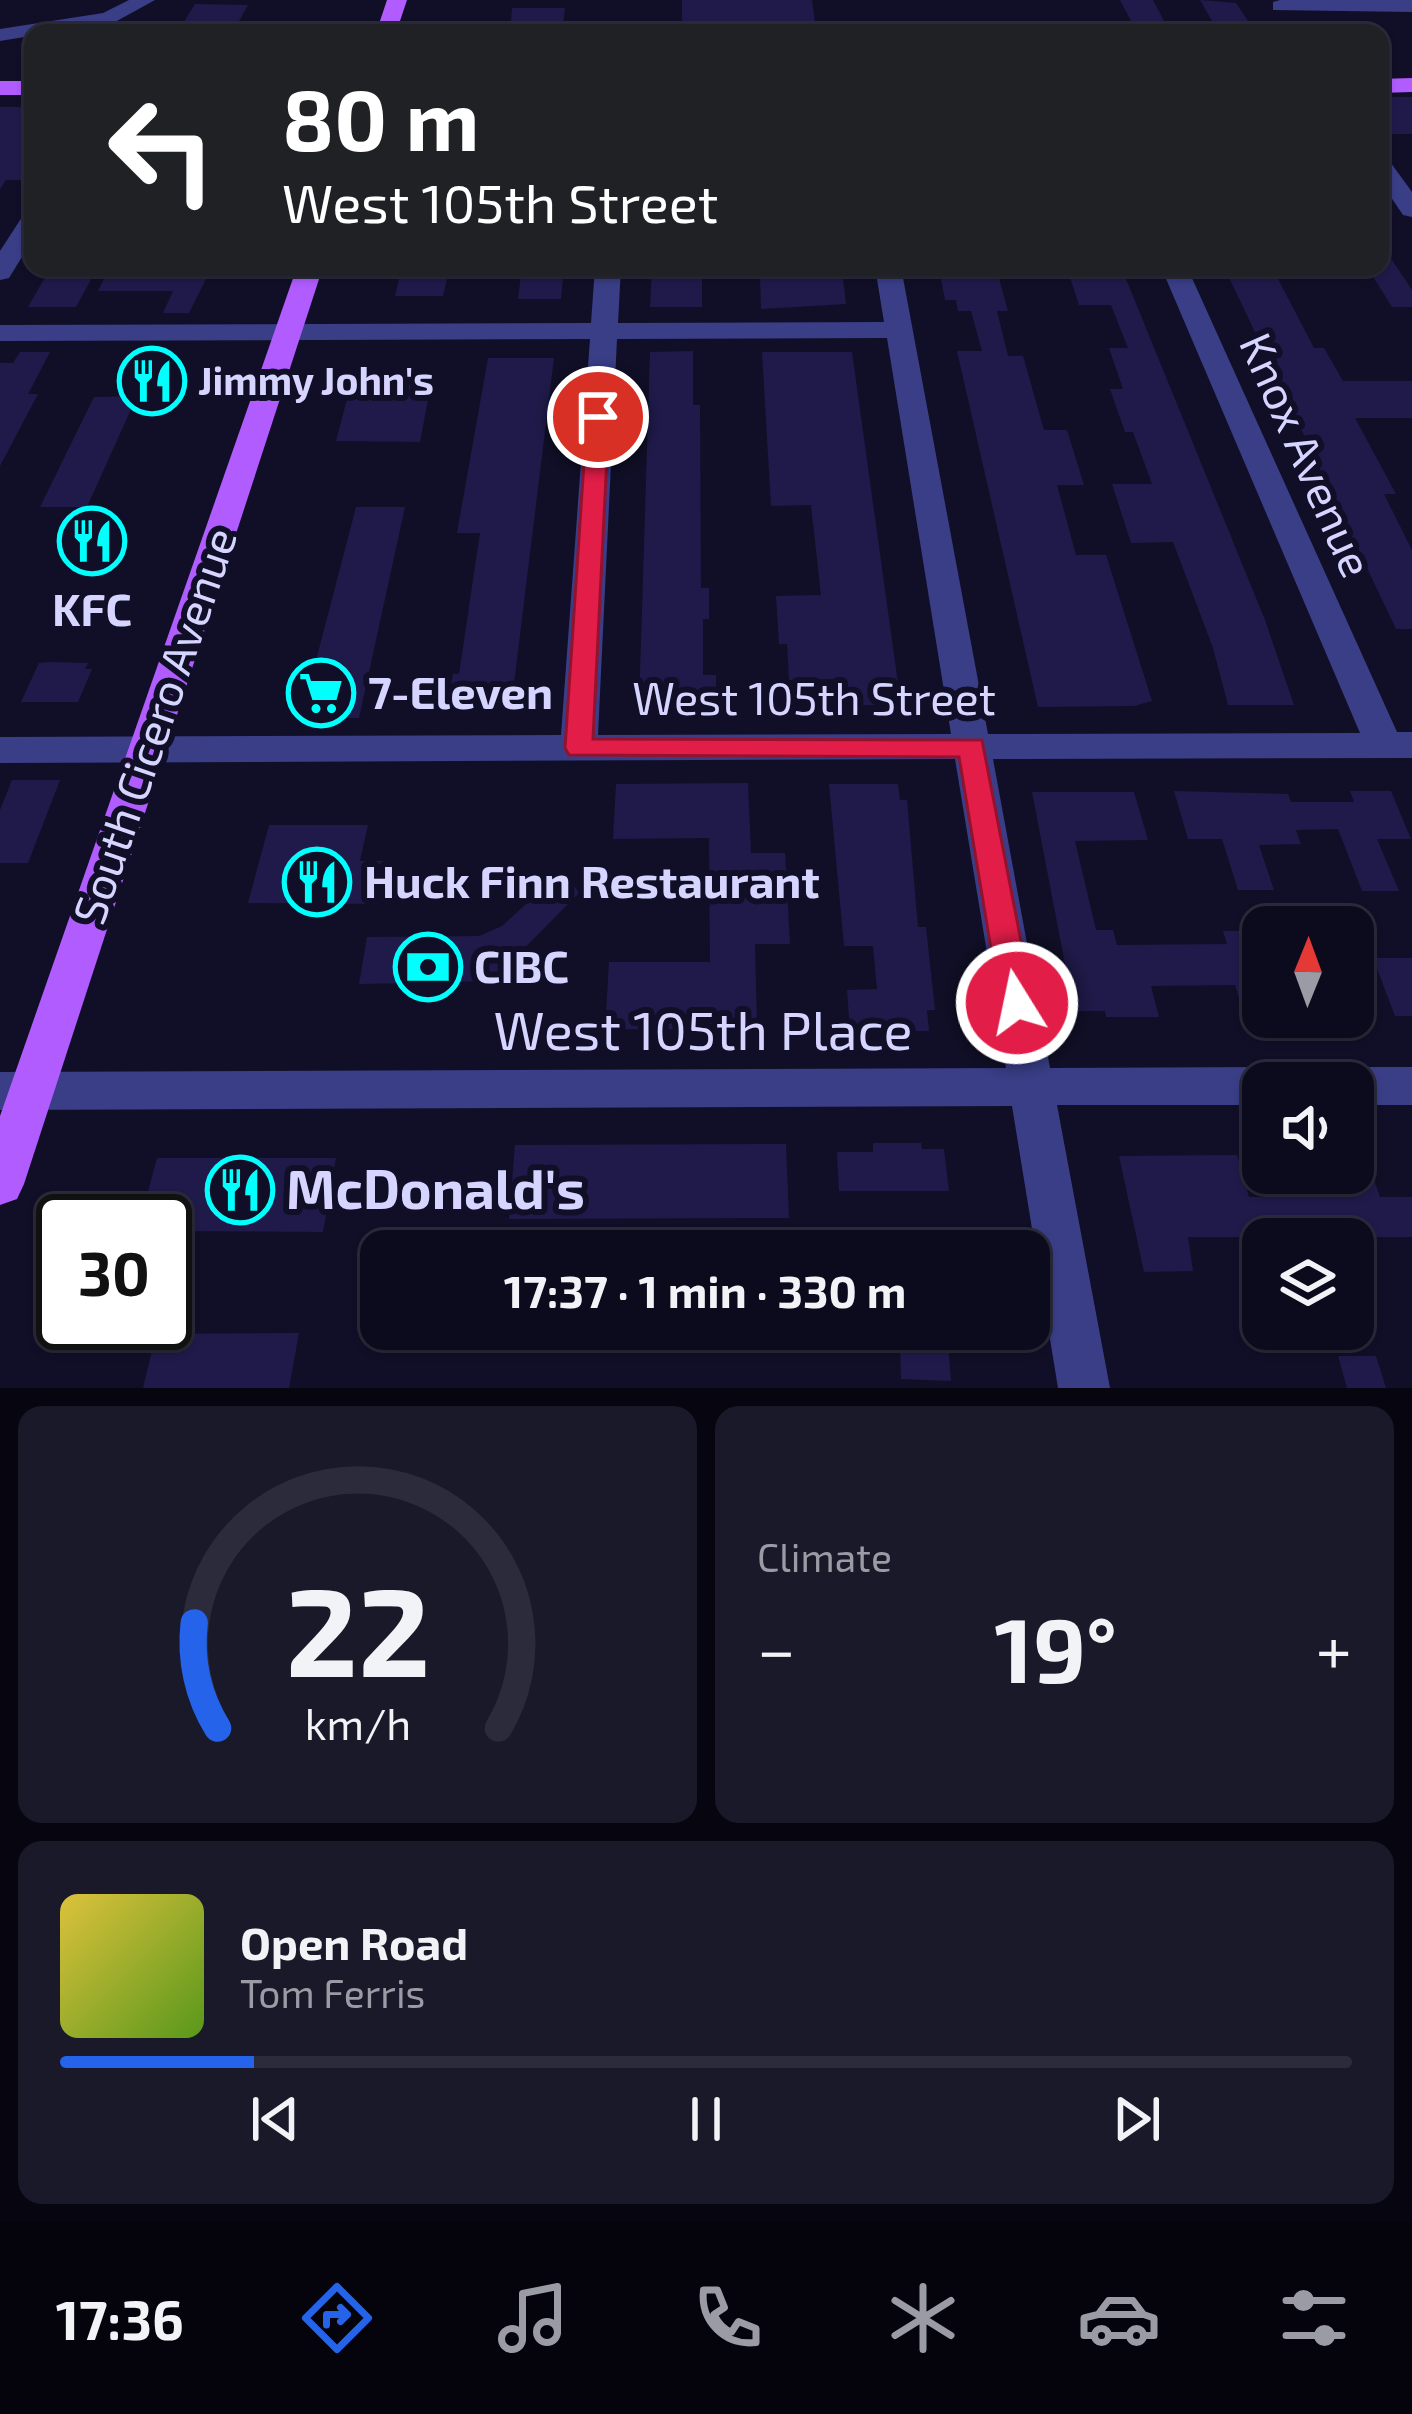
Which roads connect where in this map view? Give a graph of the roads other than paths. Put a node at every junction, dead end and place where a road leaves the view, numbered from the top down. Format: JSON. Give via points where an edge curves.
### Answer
{"nodes":[{"id":1,"x":145,"y":0,"type":"edge"},
{"id":2,"x":1277,"y":3,"type":"edge"},
{"id":3,"x":1412,"y":6,"type":"edge"},
{"id":4,"x":106,"y":24,"type":"edge"},
{"id":5,"x":1389,"y":177,"type":"edge"},
{"id":6,"x":1412,"y":210,"type":"edge"},
{"id":7,"x":24,"y":233,"type":"edge"},
{"id":8,"x":0,"y":272,"type":"edge"},
{"id":9,"x":307,"y":276,"type":"edge"},
{"id":10,"x":607,"y":276,"type":"edge"},
{"id":11,"x":889,"y":276,"type":"edge"},
{"id":12,"x":1178,"y":276,"type":"edge"},
{"id":13,"x":898,"y":330,"type":"junction"},
{"id":14,"x":603,"y":331,"type":"junction"},
{"id":15,"x":289,"y":332,"type":"junction"},
{"id":16,"x":0,"y":333,"type":"edge"},
{"id":17,"x":1398,"y":746,"type":"edge"},
{"id":18,"x":972,"y":747,"type":"junction"},
{"id":19,"x":579,"y":748,"type":"junction"},
{"id":20,"x":0,"y":750,"type":"edge"},
{"id":21,"x":147,"y":750,"type":"junction"},
{"id":22,"x":1412,"y":1085,"type":"edge"},
{"id":23,"x":1242,"y":1086,"type":"edge"},
{"id":24,"x":1374,"y":1086,"type":"edge"},
{"id":25,"x":1031,"y":1088,"type":"junction"},
{"id":26,"x":16,"y":1091,"type":"edge"},
{"id":27,"x":0,"y":1184,"type":"edge"},
{"id":28,"x":1084,"y":1388,"type":"edge"}],
"edges":[{"from":1,"to":4,"type":"street"},
{"from":2,"to":3,"type":"street"},
{"from":5,"to":6,"type":"street"},
{"from":7,"to":8,"type":"street"},
{"from":9,"to":15,"type":"main road","name":"South Cicero Avenue"},
{"from":10,"to":14,"type":"street"},
{"from":11,"to":13,"type":"street"},
{"from":12,"to":17,"type":"street","name":"Knox Avenue"},
{"from":13,"to":14,"type":"street"},
{"from":13,"to":18,"type":"street"},
{"from":14,"to":15,"type":"street"},
{"from":14,"to":19,"type":"street"},
{"from":15,"to":16,"type":"street"},
{"from":15,"to":21,"type":"main road","name":"South Cicero Avenue"},
{"from":17,"to":18,"type":"street","name":"West 105th Street"},
{"from":18,"to":19,"type":"street","name":"West 105th Street"},
{"from":18,"to":25,"type":"street"},
{"from":19,"to":21,"type":"street","name":"West 105th Street"},
{"from":20,"to":21,"type":"street","name":"West 105th Street"},
{"from":21,"to":26,"type":"main road","name":"South Cicero Avenue"},
{"from":22,"to":24,"type":"street"},
{"from":23,"to":25,"type":"street","name":"West 105th Place"},
{"from":25,"to":26,"type":"street","name":"West 105th Place"},
{"from":25,"to":28,"type":"street"},
{"from":26,"to":27,"type":"main road","name":"South Cicero Avenue"}]}
